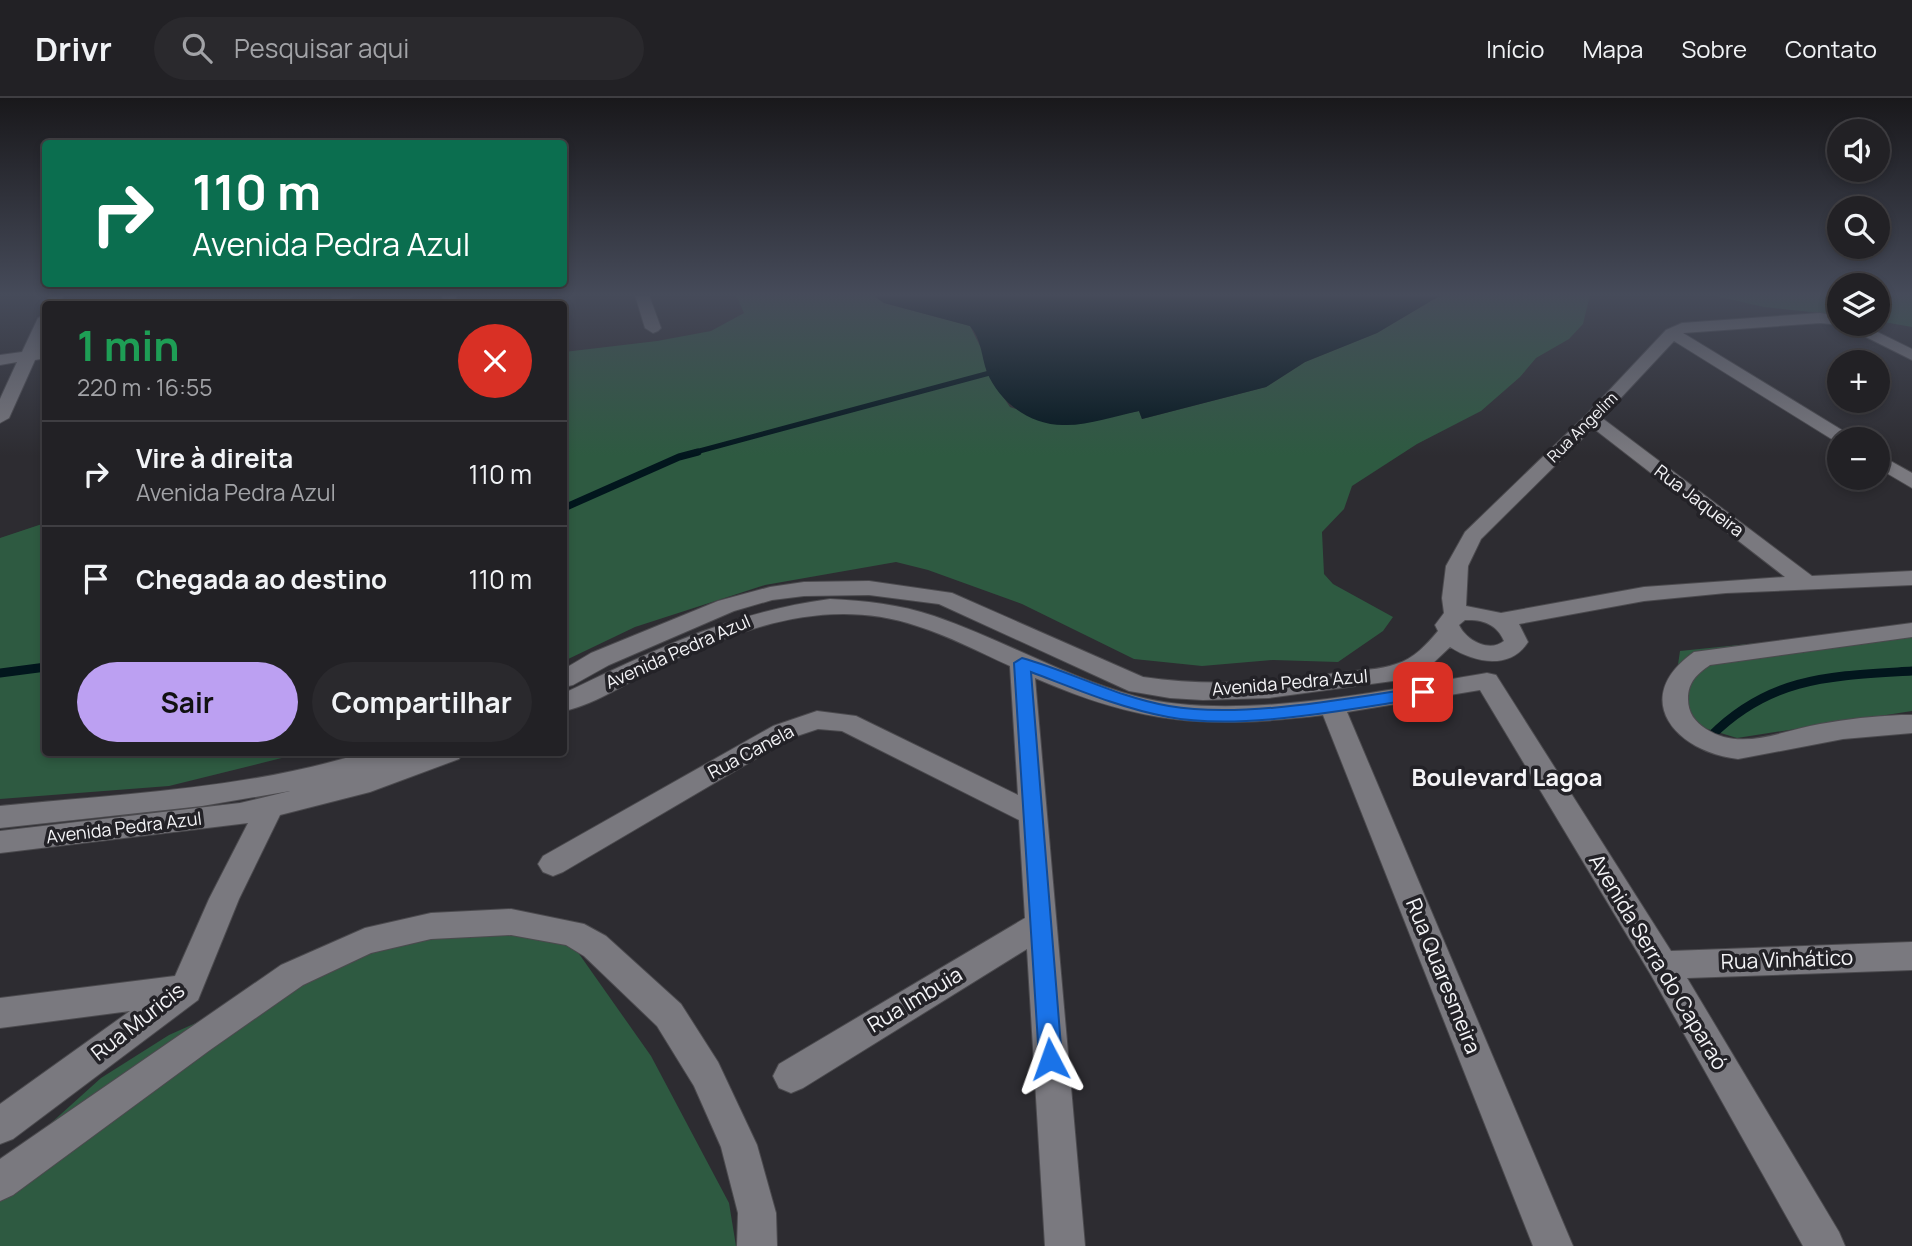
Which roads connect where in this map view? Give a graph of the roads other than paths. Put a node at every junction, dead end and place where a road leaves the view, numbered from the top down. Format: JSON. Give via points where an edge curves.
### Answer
{"nodes":[{"id":1,"x":1657,"y":349,"type":"edge"},
{"id":2,"x":1699,"y":349,"type":"edge"},
{"id":3,"x":37,"y":354,"type":"edge"},
{"id":4,"x":0,"y":360,"type":"edge"},
{"id":5,"x":0,"y":418,"type":"edge"},
{"id":6,"x":1592,"y":419,"type":"junction"},
{"id":7,"x":1827,"y":428,"type":"edge"},
{"id":8,"x":1890,"y":468,"type":"edge"},
{"id":9,"x":1912,"y":482,"type":"edge"},
{"id":10,"x":1912,"y":578,"type":"edge"},
{"id":11,"x":1806,"y":582,"type":"junction"},
{"id":12,"x":1500,"y":620,"type":"junction"},
{"id":13,"x":1452,"y":624,"type":"junction"},
{"id":14,"x":1912,"y":630,"type":"edge"},
{"id":15,"x":1022,"y":663,"type":"junction"},
{"id":16,"x":1488,"y":667,"type":"junction"},
{"id":17,"x":567,"y":677,"type":"edge"},
{"id":18,"x":567,"y":702,"type":"edge"},
{"id":19,"x":1332,"y":706,"type":"junction"},
{"id":20,"x":1912,"y":724,"type":"edge"},
{"id":21,"x":388,"y":756,"type":"edge"},
{"id":22,"x":439,"y":756,"type":"edge"},
{"id":23,"x":270,"y":807,"type":"junction"},
{"id":24,"x":1034,"y":815,"type":"junction"},
{"id":25,"x":0,"y":817,"type":"edge"},
{"id":26,"x":0,"y":842,"type":"edge"},
{"id":27,"x":553,"y":864,"type":"dead end"},
{"id":28,"x":1040,"y":925,"type":"junction"},
{"id":29,"x":1912,"y":956,"type":"edge"},
{"id":30,"x":1662,"y":965,"type":"junction"},
{"id":31,"x":186,"y":990,"type":"junction"},
{"id":32,"x":0,"y":1013,"type":"edge"},
{"id":33,"x":791,"y":1076,"type":"dead end"},
{"id":34,"x":0,"y":1126,"type":"edge"},
{"id":35,"x":0,"y":1182,"type":"edge"},
{"id":36,"x":757,"y":1246,"type":"edge"},
{"id":37,"x":1065,"y":1246,"type":"edge"},
{"id":38,"x":1553,"y":1246,"type":"edge"},
{"id":39,"x":1825,"y":1246,"type":"edge"}],
"edges":[{"from":1,"to":6,"type":"street","name":"Rua Angelim"},
{"from":2,"to":7,"type":"street"},
{"from":3,"to":4,"type":"street"},
{"from":3,"to":5,"type":"street"},
{"from":6,"to":11,"type":"street","name":"Rua Jaqueira"},
{"from":6,"to":13,"type":"street","name":"Rua Angelim","via":[[1472,536],[1457,566]]},
{"from":8,"to":9,"type":"street"},
{"from":10,"to":11,"type":"street"},
{"from":11,"to":12,"type":"street","via":[[1644,594]]},
{"from":12,"to":13,"type":"street","via":[[1476,613]]},
{"from":12,"to":16,"type":"street","name":"Avenida Pedra Azul","via":[[1516,642]]},
{"from":13,"to":16,"type":"street","via":[[1462,645]]},
{"from":13,"to":17,"type":"street","name":"Avenida Pedra Azul","via":[[1433,654],[1400,672],[1266,689],[1161,689],[1138,685],[944,598],[869,588],[804,589],[726,606]]},
{"from":14,"to":20,"type":"street","via":[[1703,658],[1682,673],[1675,694],[1681,722],[1700,738],[1733,750],[1820,733]]},
{"from":15,"to":18,"type":"street","name":"Avenida Pedra Azul","via":[[923,620],[875,607],[801,607],[724,629]]},
{"from":15,"to":19,"type":"street","name":"Avenida Pedra Azul","via":[[1123,701],[1170,712],[1226,716]]},
{"from":15,"to":24,"type":"street"},
{"from":16,"to":19,"type":"street","name":"Avenida Pedra Azul"},
{"from":16,"to":30,"type":"street","name":"Avenida Serra do Caparaó"},
{"from":19,"to":38,"type":"street","name":"Rua Quaresmeira"},
{"from":21,"to":25,"type":"street","name":"Avenida Pedra Azul","via":[[214,794]]},
{"from":22,"to":23,"type":"street","name":"Avenida Pedra Azul","via":[[359,785]]},
{"from":23,"to":26,"type":"street","name":"Avenida Pedra Azul"},
{"from":23,"to":31,"type":"street","name":"Rua Muricis"},
{"from":24,"to":27,"type":"street","name":"Rua Canela","via":[[847,722],[817,720],[782,732]]},
{"from":24,"to":28,"type":"street"},
{"from":28,"to":33,"type":"street","name":"Rua Imbuia"},
{"from":28,"to":37,"type":"street"},
{"from":29,"to":30,"type":"street","name":"Rua Vinhático"},
{"from":30,"to":39,"type":"street","name":"Avenida Serra do Caparaó"},
{"from":31,"to":32,"type":"street"},
{"from":31,"to":34,"type":"street","name":"Rua Muricis"},
{"from":35,"to":36,"type":"street","via":[[292,975],[365,941],[430,926],[511,922],[573,933],[595,946],[669,1015],[706,1074],[739,1144],[757,1213]]}]}
